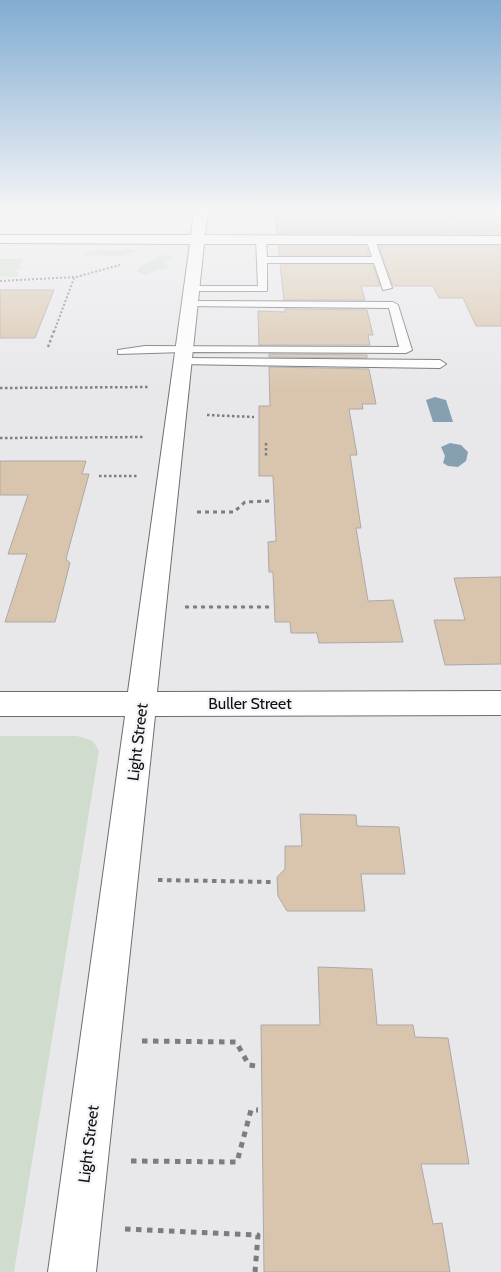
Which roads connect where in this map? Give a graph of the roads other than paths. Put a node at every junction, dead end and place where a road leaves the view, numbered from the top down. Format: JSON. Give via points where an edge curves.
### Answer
{"nodes":[{"id":1,"x":194,"y":271,"type":"edge"},
{"id":2,"x":262,"y":271,"type":"edge"},
{"id":3,"x":382,"y":271,"type":"edge"},
{"id":4,"x":387,"y":288,"type":"dead end"},
{"id":5,"x":190,"y":297,"type":"junction"},
{"id":6,"x":176,"y":354,"type":"junction"},
{"id":7,"x":440,"y":364,"type":"dead end"},
{"id":8,"x":143,"y":702,"type":"junction"},
{"id":9,"x":501,"y":703,"type":"edge"},
{"id":10,"x":0,"y":704,"type":"edge"},
{"id":11,"x":72,"y":1272,"type":"edge"}],
"edges":[{"from":1,"to":5,"type":"street","name":"Light Street"},
{"from":2,"to":5,"type":"lane","via":[[263,290]]},
{"from":3,"to":4,"type":"lane"},
{"from":5,"to":6,"type":"street","name":"Light Street"},
{"from":5,"to":6,"type":"lane","via":[[394,304],[406,350]]},
{"from":6,"to":7,"type":"lane"},
{"from":6,"to":8,"type":"street","name":"Light Street"},
{"from":8,"to":9,"type":"street","name":"Buller Street"},
{"from":8,"to":10,"type":"street","name":"Buller Street"},
{"from":8,"to":11,"type":"street","name":"Light Street"}]}
